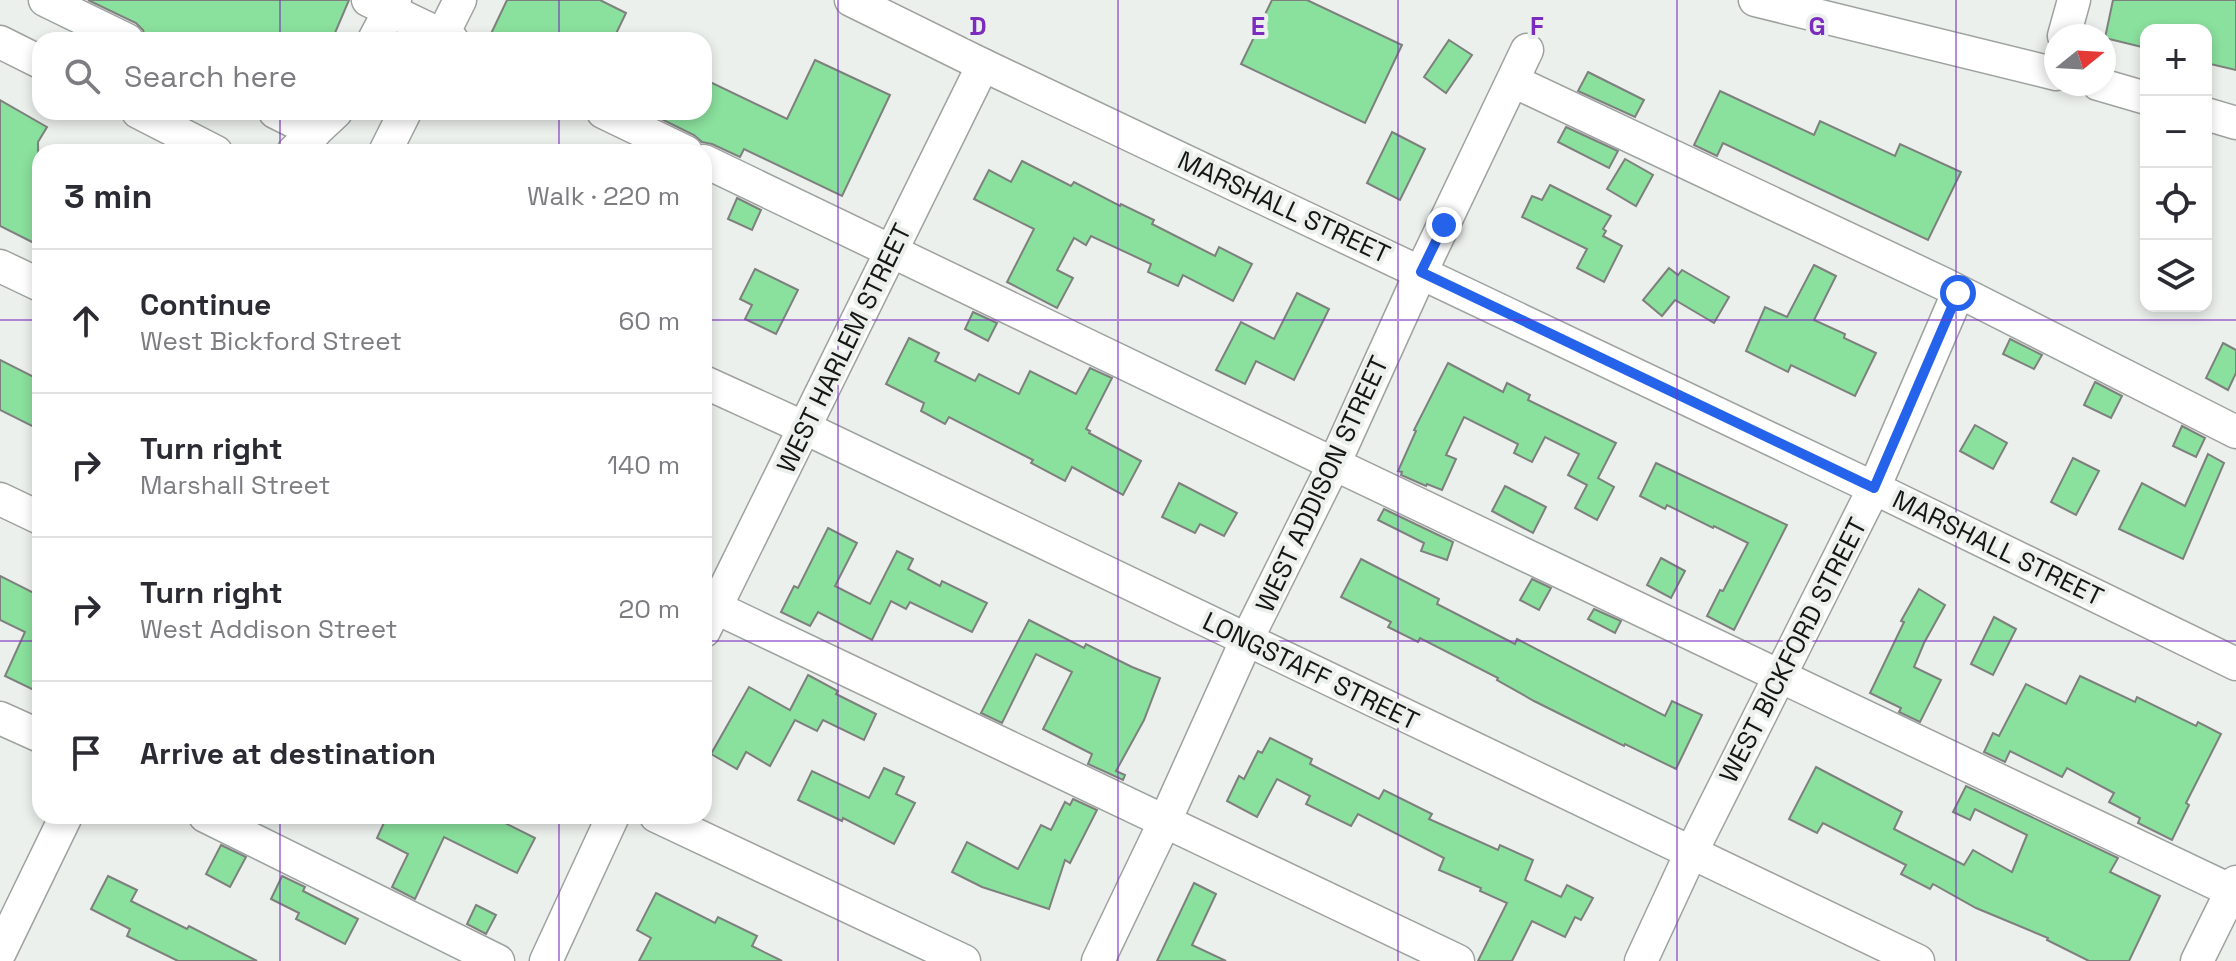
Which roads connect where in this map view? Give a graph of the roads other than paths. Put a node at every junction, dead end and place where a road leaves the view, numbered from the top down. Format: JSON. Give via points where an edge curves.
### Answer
{"nodes":[{"id":1,"x":45,"y":0,"type":"edge"},
{"id":2,"x":460,"y":0,"type":"edge"},
{"id":3,"x":851,"y":0,"type":"edge"},
{"id":4,"x":1755,"y":0,"type":"edge"},
{"id":5,"x":2074,"y":0,"type":"edge"},
{"id":6,"x":384,"y":3,"type":"edge"},
{"id":7,"x":2067,"y":24,"type":"edge"},
{"id":8,"x":111,"y":32,"type":"edge"},
{"id":9,"x":376,"y":32,"type":"edge"},
{"id":10,"x":435,"y":32,"type":"edge"},
{"id":11,"x":447,"y":32,"type":"edge"},
{"id":12,"x":0,"y":42,"type":"edge"},
{"id":13,"x":1527,"y":50,"type":"dead end"},
{"id":14,"x":32,"y":58,"type":"edge"},
{"id":15,"x":983,"y":65,"type":"junction"},
{"id":16,"x":2044,"y":68,"type":"edge"},
{"id":17,"x":1513,"y":81,"type":"junction"},
{"id":18,"x":2116,"y":89,"type":"edge"},
{"id":19,"x":2140,"y":96,"type":"edge"},
{"id":20,"x":2212,"y":116,"type":"edge"},
{"id":21,"x":154,"y":120,"type":"edge"},
{"id":22,"x":291,"y":120,"type":"edge"},
{"id":23,"x":401,"y":120,"type":"edge"},
{"id":24,"x":620,"y":120,"type":"edge"},
{"id":25,"x":2236,"y":123,"type":"edge"},
{"id":26,"x":314,"y":132,"type":"edge"},
{"id":27,"x":200,"y":144,"type":"edge"},
{"id":28,"x":389,"y":144,"type":"edge"},
{"id":29,"x":669,"y":144,"type":"edge"},
{"id":30,"x":712,"y":165,"type":"edge"},
{"id":31,"x":892,"y":250,"type":"junction"},
{"id":32,"x":0,"y":266,"type":"edge"},
{"id":33,"x":1421,"y":272,"type":"junction"},
{"id":34,"x":32,"y":281,"type":"edge"},
{"id":35,"x":1958,"y":293,"type":"junction"},
{"id":36,"x":712,"y":386,"type":"edge"},
{"id":37,"x":805,"y":428,"type":"junction"},
{"id":38,"x":2236,"y":432,"type":"edge"},
{"id":39,"x":1334,"y":464,"type":"junction"},
{"id":40,"x":1874,"y":488,"type":"junction"},
{"id":41,"x":0,"y":499,"type":"edge"},
{"id":42,"x":32,"y":514,"type":"edge"},
{"id":43,"x":712,"y":605,"type":"edge"},
{"id":44,"x":712,"y":615,"type":"edge"},
{"id":45,"x":1247,"y":639,"type":"junction"},
{"id":46,"x":2236,"y":664,"type":"edge"},
{"id":47,"x":1781,"y":675,"type":"junction"},
{"id":48,"x":0,"y":718,"type":"edge"},
{"id":49,"x":32,"y":732,"type":"edge"},
{"id":50,"x":1165,"y":821,"type":"junction"},
{"id":51,"x":62,"y":824,"type":"edge"},
{"id":52,"x":221,"y":824,"type":"edge"},
{"id":53,"x":609,"y":824,"type":"edge"},
{"id":54,"x":673,"y":824,"type":"edge"},
{"id":55,"x":1691,"y":853,"type":"junction"},
{"id":56,"x":2235,"y":888,"type":"edge"},
{"id":57,"x":0,"y":954,"type":"edge"},
{"id":58,"x":11,"y":961,"type":"edge"},
{"id":59,"x":498,"y":961,"type":"edge"},
{"id":60,"x":546,"y":961,"type":"edge"},
{"id":61,"x":964,"y":961,"type":"edge"},
{"id":62,"x":1098,"y":961,"type":"edge"},
{"id":63,"x":1458,"y":961,"type":"edge"},
{"id":64,"x":1641,"y":961,"type":"edge"},
{"id":65,"x":1918,"y":961,"type":"edge"},
{"id":66,"x":2197,"y":961,"type":"edge"}],
"edges":[{"from":1,"to":8,"type":"street"},
{"from":2,"to":11,"type":"street"},
{"from":3,"to":15,"type":"street","name":"MARSHALL STREET"},
{"from":4,"to":16,"type":"street"},
{"from":5,"to":7,"type":"street"},
{"from":6,"to":9,"type":"street"},
{"from":6,"to":10,"type":"street"},
{"from":12,"to":14,"type":"street"},
{"from":13,"to":17,"type":"street","name":"WEST ADDISON STREET"},
{"from":15,"to":31,"type":"street","name":"WEST HARLEM STREET"},
{"from":15,"to":33,"type":"street","name":"MARSHALL STREET"},
{"from":17,"to":33,"type":"street","name":"WEST ADDISON STREET"},
{"from":17,"to":35,"type":"street"},
{"from":18,"to":19,"type":"street"},
{"from":20,"to":25,"type":"street"},
{"from":21,"to":27,"type":"street"},
{"from":22,"to":26,"type":"street"},
{"from":23,"to":28,"type":"street"},
{"from":24,"to":29,"type":"street"},
{"from":30,"to":31,"type":"street"},
{"from":31,"to":37,"type":"street","name":"WEST HARLEM STREET"},
{"from":31,"to":39,"type":"street"},
{"from":32,"to":34,"type":"street"},
{"from":33,"to":39,"type":"street","name":"WEST ADDISON STREET"},
{"from":33,"to":40,"type":"street","name":"MARSHALL STREET"},
{"from":35,"to":38,"type":"street"},
{"from":35,"to":40,"type":"street","name":"WEST BICKFORD STREET"},
{"from":36,"to":37,"type":"street","name":"LONGSTAFF STREET"},
{"from":37,"to":43,"type":"street","name":"WEST HARLEM STREET"},
{"from":37,"to":45,"type":"street","name":"LONGSTAFF STREET"},
{"from":39,"to":45,"type":"street","name":"WEST ADDISON STREET"},
{"from":39,"to":47,"type":"street"},
{"from":40,"to":46,"type":"street","name":"MARSHALL STREET"},
{"from":40,"to":47,"type":"street","name":"WEST BICKFORD STREET"},
{"from":41,"to":42,"type":"street"},
{"from":44,"to":50,"type":"street"},
{"from":45,"to":50,"type":"street","name":"WEST ADDISON STREET"},
{"from":45,"to":55,"type":"street","name":"LONGSTAFF STREET"},
{"from":47,"to":55,"type":"street","name":"WEST BICKFORD STREET"},
{"from":47,"to":56,"type":"street"},
{"from":48,"to":49,"type":"street"},
{"from":50,"to":62,"type":"street","name":"WEST ADDISON STREET"},
{"from":50,"to":63,"type":"street"},
{"from":51,"to":57,"type":"street"},
{"from":52,"to":59,"type":"street"},
{"from":53,"to":60,"type":"street"},
{"from":54,"to":61,"type":"street"},
{"from":55,"to":64,"type":"street","name":"WEST BICKFORD STREET"},
{"from":55,"to":65,"type":"street","name":"LONGSTAFF STREET"},
{"from":56,"to":66,"type":"street"},
{"from":57,"to":58,"type":"street"}]}
